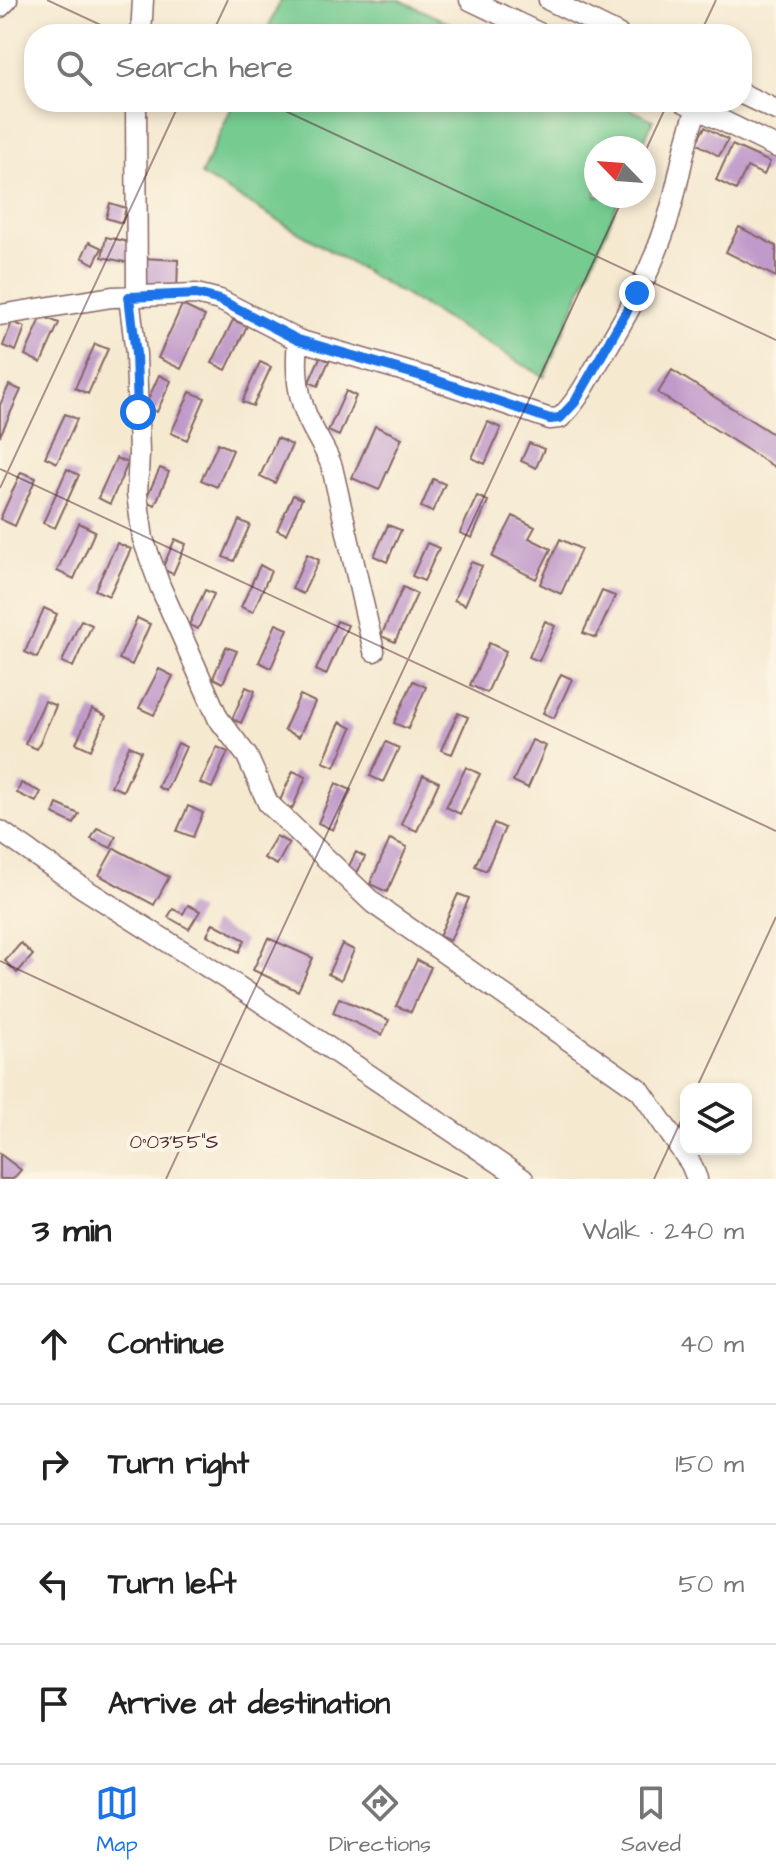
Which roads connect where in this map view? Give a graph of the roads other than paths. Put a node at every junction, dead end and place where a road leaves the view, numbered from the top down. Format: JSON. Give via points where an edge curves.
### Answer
{"nodes":[{"id":1,"x":7,"y":0,"type":"edge"},
{"id":2,"x":143,"y":0,"type":"edge"},
{"id":3,"x":470,"y":0,"type":"edge"},
{"id":4,"x":549,"y":0,"type":"edge"},
{"id":5,"x":0,"y":7,"type":"edge"},
{"id":6,"x":142,"y":24,"type":"edge"},
{"id":7,"x":520,"y":24,"type":"edge"},
{"id":8,"x":598,"y":24,"type":"edge"},
{"id":9,"x":752,"y":99,"type":"edge"},
{"id":10,"x":776,"y":110,"type":"edge"},
{"id":11,"x":136,"y":112,"type":"edge"},
{"id":12,"x":692,"y":112,"type":"edge"},
{"id":13,"x":708,"y":112,"type":"edge"},
{"id":14,"x":776,"y":147,"type":"edge"},
{"id":15,"x":133,"y":297,"type":"junction"},
{"id":16,"x":0,"y":315,"type":"edge"},
{"id":17,"x":298,"y":340,"type":"junction"},
{"id":18,"x":374,"y":651,"type":"dead end"},
{"id":19,"x":0,"y":831,"type":"edge"},
{"id":20,"x":523,"y":1179,"type":"edge"},
{"id":21,"x":697,"y":1179,"type":"edge"}],
"edges":[{"from":1,"to":5,"type":"street"},
{"from":2,"to":6,"type":"street"},
{"from":3,"to":7,"type":"street"},
{"from":4,"to":8,"type":"street"},
{"from":9,"to":10,"type":"street"},
{"from":11,"to":15,"type":"street"},
{"from":12,"to":17,"type":"street","via":[[671,210],[656,252],[604,354],[560,418]]},
{"from":13,"to":14,"type":"street"},
{"from":15,"to":16,"type":"street"},
{"from":15,"to":17,"type":"street","via":[[196,294],[220,300]]},
{"from":15,"to":21,"type":"street","via":[[137,494],[143,539],[218,718],[247,756],[268,803],[373,903],[640,1090]]},
{"from":17,"to":18,"type":"street","via":[[300,398],[332,467]]},
{"from":19,"to":20,"type":"street"}]}
